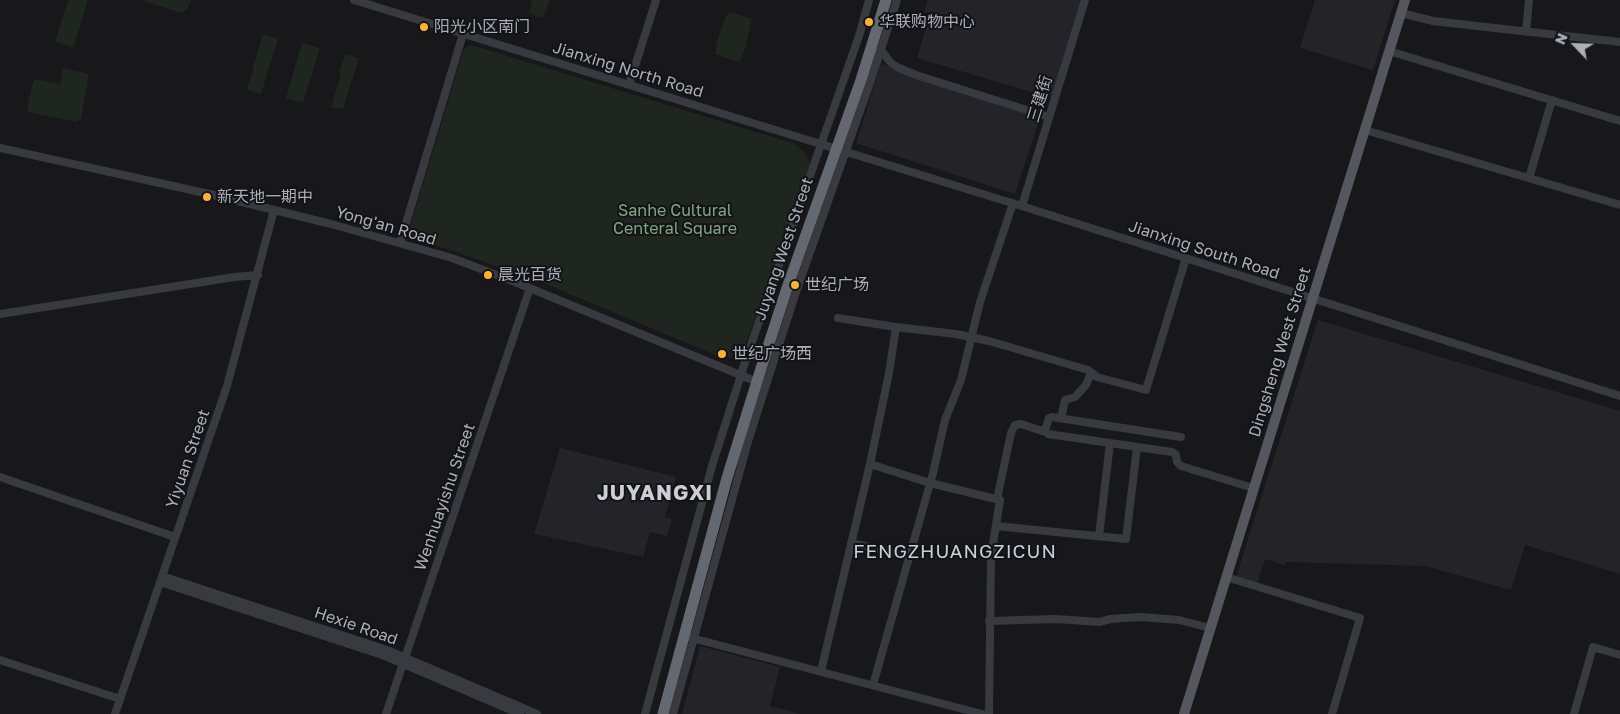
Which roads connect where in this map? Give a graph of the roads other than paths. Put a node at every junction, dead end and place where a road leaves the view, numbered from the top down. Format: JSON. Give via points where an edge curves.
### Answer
{"nodes":[{"id":1,"x":354,"y":0,"type":"edge"},
{"id":2,"x":656,"y":0,"type":"edge"},
{"id":3,"x":870,"y":0,"type":"edge"},
{"id":4,"x":879,"y":0,"type":"edge"},
{"id":5,"x":886,"y":0,"type":"edge"},
{"id":6,"x":897,"y":0,"type":"edge"},
{"id":7,"x":1085,"y":0,"type":"edge"},
{"id":8,"x":1405,"y":0,"type":"edge"},
{"id":9,"x":1529,"y":0,"type":"edge"},
{"id":10,"x":1401,"y":12,"type":"junction"},
{"id":11,"x":1526,"y":32,"type":"junction"},
{"id":12,"x":463,"y":34,"type":"junction"},
{"id":13,"x":1620,"y":42,"type":"edge"},
{"id":14,"x":876,"y":51,"type":"junction"},
{"id":15,"x":1389,"y":51,"type":"junction"},
{"id":16,"x":628,"y":85,"type":"junction"},
{"id":17,"x":1552,"y":100,"type":"junction"},
{"id":18,"x":1049,"y":117,"type":"junction"},
{"id":19,"x":1620,"y":121,"type":"edge"},
{"id":20,"x":1365,"y":130,"type":"junction"},
{"id":21,"x":0,"y":148,"type":"edge"},
{"id":22,"x":833,"y":148,"type":"junction"},
{"id":23,"x":1529,"y":178,"type":"junction"},
{"id":24,"x":1013,"y":204,"type":"junction"},
{"id":25,"x":1620,"y":205,"type":"edge"},
{"id":26,"x":1022,"y":206,"type":"junction"},
{"id":27,"x":274,"y":210,"type":"junction"},
{"id":28,"x":400,"y":244,"type":"junction"},
{"id":29,"x":1186,"y":258,"type":"junction"},
{"id":30,"x":258,"y":275,"type":"junction"},
{"id":31,"x":530,"y":288,"type":"junction"},
{"id":32,"x":1312,"y":298,"type":"junction"},
{"id":33,"x":0,"y":314,"type":"edge"},
{"id":34,"x":838,"y":318,"type":"dead end"},
{"id":35,"x":896,"y":327,"type":"junction"},
{"id":36,"x":971,"y":337,"type":"junction"},
{"id":37,"x":1091,"y":373,"type":"junction"},
{"id":38,"x":745,"y":377,"type":"junction"},
{"id":39,"x":1620,"y":396,"type":"edge"},
{"id":40,"x":1062,"y":418,"type":"junction"},
{"id":41,"x":1044,"y":430,"type":"junction"},
{"id":42,"x":1181,"y":436,"type":"dead end"},
{"id":43,"x":1110,"y":443,"type":"junction"},
{"id":44,"x":1137,"y":447,"type":"junction"},
{"id":45,"x":870,"y":464,"type":"junction"},
{"id":46,"x":0,"y":476,"type":"edge"},
{"id":47,"x":930,"y":483,"type":"junction"},
{"id":48,"x":1253,"y":488,"type":"junction"},
{"id":49,"x":997,"y":499,"type":"junction"},
{"id":50,"x":996,"y":526,"type":"junction"},
{"id":51,"x":1099,"y":536,"type":"junction"},
{"id":52,"x":175,"y":537,"type":"junction"},
{"id":53,"x":851,"y":543,"type":"junction"},
{"id":54,"x":910,"y":556,"type":"junction"},
{"id":55,"x":1226,"y":578,"type":"junction"},
{"id":56,"x":161,"y":579,"type":"junction"},
{"id":57,"x":989,"y":621,"type":"junction"},
{"id":58,"x":1210,"y":628,"type":"junction"},
{"id":59,"x":689,"y":637,"type":"junction"},
{"id":60,"x":1620,"y":655,"type":"edge"},
{"id":61,"x":0,"y":660,"type":"edge"},
{"id":62,"x":404,"y":661,"type":"junction"},
{"id":63,"x":821,"y":671,"type":"junction"},
{"id":64,"x":873,"y":685,"type":"junction"},
{"id":65,"x":120,"y":698,"type":"junction"},
{"id":66,"x":115,"y":714,"type":"edge"},
{"id":67,"x":386,"y":714,"type":"edge"},
{"id":68,"x":520,"y":714,"type":"edge"},
{"id":69,"x":536,"y":714,"type":"edge"},
{"id":70,"x":645,"y":714,"type":"edge"},
{"id":71,"x":655,"y":714,"type":"edge"},
{"id":72,"x":663,"y":714,"type":"edge"},
{"id":73,"x":673,"y":714,"type":"edge"},
{"id":74,"x":982,"y":714,"type":"edge"},
{"id":75,"x":988,"y":714,"type":"edge"},
{"id":76,"x":1184,"y":714,"type":"edge"},
{"id":77,"x":1332,"y":714,"type":"edge"},
{"id":78,"x":1574,"y":714,"type":"edge"}],
"edges":[{"from":1,"to":12,"type":"street","name":"Jianxing North Road"},
{"from":2,"to":16,"type":"street"},
{"from":3,"to":22,"type":"street"},
{"from":4,"to":22,"type":"highway","name":"Juyang West Street"},
{"from":5,"to":14,"type":"highway","name":"Juyang West Street"},
{"from":6,"to":14,"type":"street"},
{"from":7,"to":18,"type":"street","name":"三建街"},
{"from":8,"to":10,"type":"main road","name":"Dingsheng West Street"},
{"from":9,"to":11,"type":"street"},
{"from":10,"to":11,"type":"street","via":[[1433,21]]},
{"from":10,"to":15,"type":"main road","name":"Dingsheng West Street"},
{"from":11,"to":13,"type":"street"},
{"from":12,"to":16,"type":"street","name":"Jianxing North Road"},
{"from":12,"to":28,"type":"street"},
{"from":14,"to":18,"type":"street","via":[[883,53],[891,63],[916,75]]},
{"from":14,"to":22,"type":"highway","name":"Juyang West Street"},
{"from":15,"to":17,"type":"street"},
{"from":15,"to":20,"type":"main road","name":"Dingsheng West Street"},
{"from":16,"to":22,"type":"street","name":"Jianxing North Road"},
{"from":17,"to":19,"type":"street"},
{"from":17,"to":23,"type":"street"},
{"from":18,"to":26,"type":"street","name":"三建街"},
{"from":20,"to":23,"type":"street"},
{"from":20,"to":32,"type":"main road","name":"Dingsheng West Street"},
{"from":21,"to":27,"type":"street","name":"Yong'an Road"},
{"from":22,"to":24,"type":"street","name":"Jianxing South Road"},
{"from":22,"to":38,"type":"highway","name":"Juyang West Street"},
{"from":22,"to":59,"type":"highway","name":"Juyang West Street","via":[[727,478]]},
{"from":23,"to":25,"type":"street"},
{"from":24,"to":26,"type":"street","name":"Jianxing South Road"},
{"from":24,"to":36,"type":"street"},
{"from":26,"to":29,"type":"street","name":"Jianxing South Road"},
{"from":27,"to":28,"type":"street","name":"Yong'an Road"},
{"from":27,"to":30,"type":"street","name":"Yiyuan Street"},
{"from":28,"to":31,"type":"street","name":"Yong'an Road","via":[[452,258]]},
{"from":29,"to":32,"type":"street","name":"Jianxing South Road"},
{"from":29,"to":37,"type":"street","via":[[1146,390]]},
{"from":30,"to":33,"type":"street"},
{"from":30,"to":52,"type":"street","name":"Yiyuan Street","via":[[227,386]]},
{"from":31,"to":38,"type":"street","name":"Yong'an Road"},
{"from":31,"to":62,"type":"street","name":"Wenhuayishu Street"},
{"from":32,"to":39,"type":"street","name":"Jianxing South Road"},
{"from":32,"to":48,"type":"main road","name":"Dingsheng West Street"},
{"from":34,"to":35,"type":"street"},
{"from":35,"to":36,"type":"street"},
{"from":35,"to":45,"type":"street"},
{"from":36,"to":37,"type":"street"},
{"from":36,"to":47,"type":"street"},
{"from":37,"to":40,"type":"street","via":[[1075,397],[1065,400]]},
{"from":38,"to":70,"type":"street","via":[[712,466]]},
{"from":38,"to":71,"type":"highway","name":"Juyang West Street"},
{"from":40,"to":41,"type":"street","via":[[1050,417]]},
{"from":40,"to":42,"type":"street"},
{"from":41,"to":43,"type":"street","via":[[1048,434]]},
{"from":41,"to":49,"type":"street","via":[[1021,424],[1014,426]]},
{"from":43,"to":44,"type":"street"},
{"from":43,"to":51,"type":"street"},
{"from":44,"to":48,"type":"street","via":[[1172,452],[1181,466]]},
{"from":44,"to":51,"type":"street","via":[[1126,539]]},
{"from":45,"to":47,"type":"street"},
{"from":45,"to":53,"type":"street"},
{"from":46,"to":52,"type":"street"},
{"from":47,"to":49,"type":"street"},
{"from":47,"to":54,"type":"street"},
{"from":48,"to":55,"type":"main road","name":"Dingsheng West Street"},
{"from":49,"to":50,"type":"street","via":[[1000,500]]},
{"from":50,"to":51,"type":"street"},
{"from":50,"to":57,"type":"street","via":[[991,556]]},
{"from":52,"to":56,"type":"street","name":"Yiyuan Street"},
{"from":53,"to":54,"type":"street"},
{"from":53,"to":63,"type":"street"},
{"from":54,"to":64,"type":"street"},
{"from":55,"to":58,"type":"main road","name":"Dingsheng West Street"},
{"from":55,"to":77,"type":"street","via":[[1360,618]]},
{"from":56,"to":62,"type":"street","name":"Hexie Road"},
{"from":56,"to":65,"type":"street","name":"Yiyuan Street"},
{"from":57,"to":58,"type":"street","via":[[1056,619],[1099,622],[1140,616],[1179,620]]},
{"from":57,"to":75,"type":"street"},
{"from":58,"to":76,"type":"main road","name":"Dingsheng West Street"},
{"from":59,"to":63,"type":"street"},
{"from":59,"to":72,"type":"highway","name":"Juyang West Street"},
{"from":59,"to":73,"type":"street"},
{"from":60,"to":78,"type":"street","via":[[1593,647]]},
{"from":61,"to":65,"type":"street"},
{"from":62,"to":67,"type":"street","name":"Wenhuayishu Street"},
{"from":62,"to":68,"type":"street","name":"Hexie Road"},
{"from":62,"to":69,"type":"street","name":"Hexie Road"},
{"from":63,"to":64,"type":"street"},
{"from":64,"to":74,"type":"street"},
{"from":65,"to":66,"type":"street","name":"Yiyuan Street"}]}
